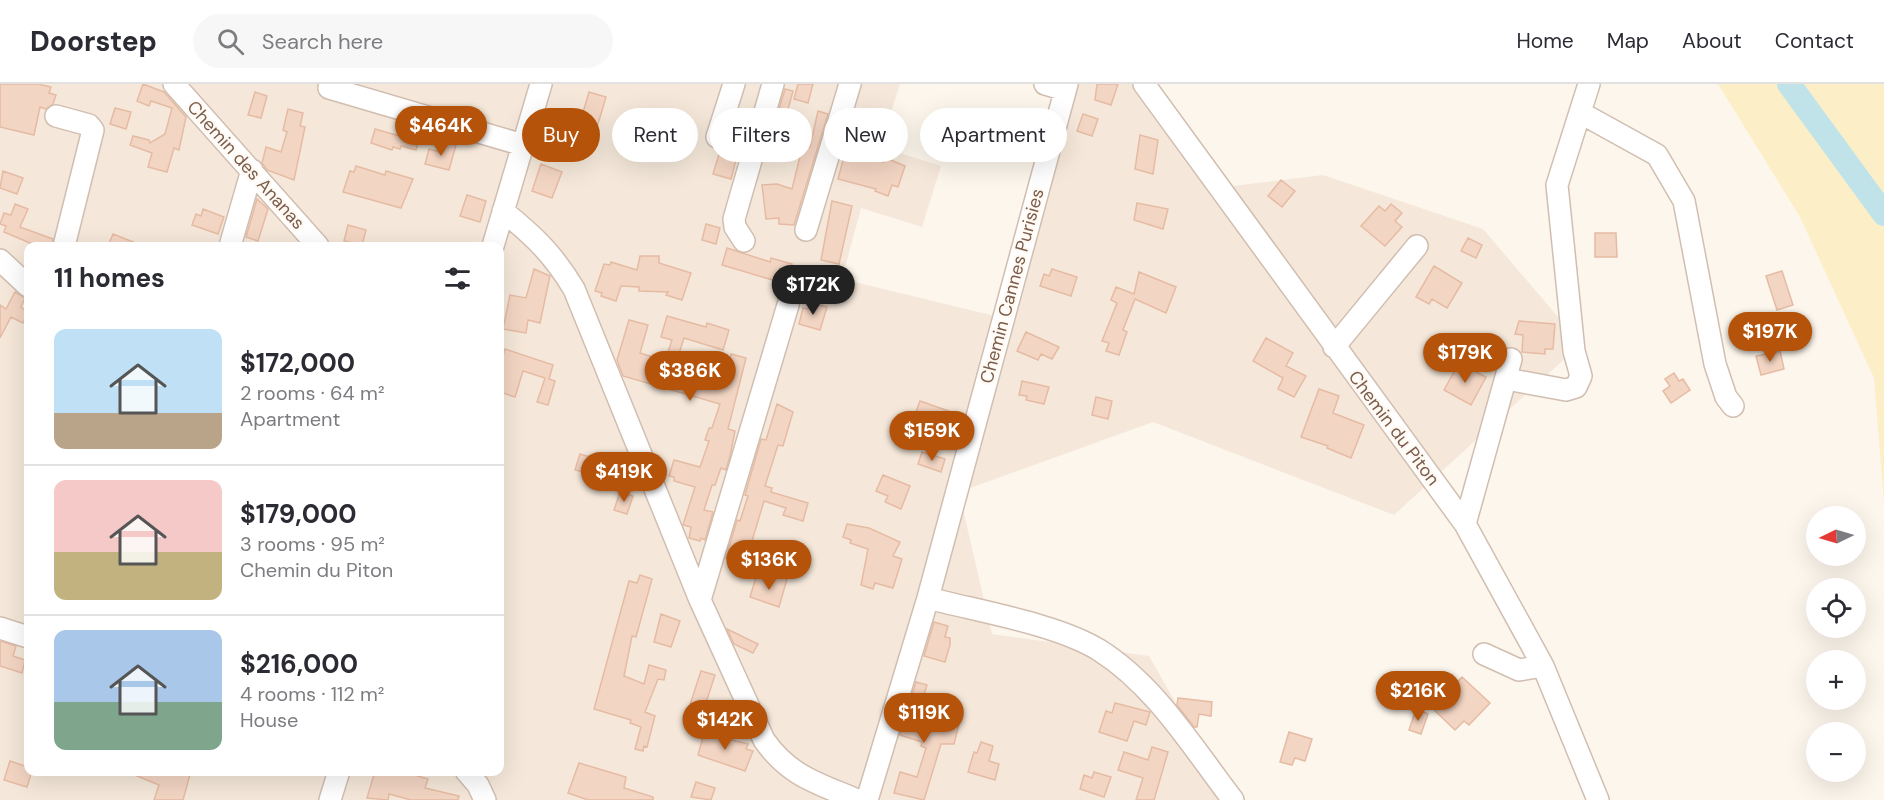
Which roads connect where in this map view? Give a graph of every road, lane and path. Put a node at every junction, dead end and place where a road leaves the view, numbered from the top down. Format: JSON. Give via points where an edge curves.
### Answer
{"nodes":[{"id":1,"x":174,"y":84,"type":"edge"},
{"id":2,"x":541,"y":84,"type":"edge"},
{"id":3,"x":734,"y":84,"type":"edge"},
{"id":4,"x":773,"y":84,"type":"edge"},
{"id":5,"x":850,"y":84,"type":"edge"},
{"id":6,"x":1144,"y":84,"type":"edge"},
{"id":7,"x":1589,"y":84,"type":"edge"},
{"id":8,"x":1059,"y":86,"type":"edge"},
{"id":9,"x":329,"y":88,"type":"dead end"},
{"id":10,"x":534,"y":108,"type":"edge"},
{"id":11,"x":726,"y":108,"type":"edge"},
{"id":12,"x":1581,"y":113,"type":"junction"},
{"id":13,"x":56,"y":116,"type":"dead end"},
{"id":14,"x":522,"y":145,"type":"edge"},
{"id":15,"x":522,"y":148,"type":"edge"},
{"id":16,"x":252,"y":170,"type":"junction"},
{"id":17,"x":503,"y":211,"type":"junction"},
{"id":18,"x":806,"y":230,"type":"dead end"},
{"id":19,"x":744,"y":241,"type":"dead end"},
{"id":20,"x":65,"y":242,"type":"edge"},
{"id":21,"x":231,"y":242,"type":"edge"},
{"id":22,"x":315,"y":242,"type":"edge"},
{"id":23,"x":494,"y":242,"type":"edge"},
{"id":24,"x":1417,"y":246,"type":"dead end"},
{"id":25,"x":0,"y":260,"type":"edge"},
{"id":26,"x":24,"y":282,"type":"edge"},
{"id":27,"x":788,"y":305,"type":"dead end"},
{"id":28,"x":1334,"y":347,"type":"junction"},
{"id":29,"x":1733,"y":406,"type":"dead end"},
{"id":30,"x":1465,"y":524,"type":"junction"},
{"id":31,"x":928,"y":598,"type":"junction"},
{"id":32,"x":700,"y":600,"type":"junction"},
{"id":33,"x":0,"y":628,"type":"edge"},
{"id":34,"x":24,"y":636,"type":"edge"},
{"id":35,"x":1484,"y":654,"type":"dead end"},
{"id":36,"x":1544,"y":666,"type":"junction"},
{"id":37,"x":337,"y":776,"type":"edge"},
{"id":38,"x":470,"y":776,"type":"edge"},
{"id":39,"x":330,"y":800,"type":"edge"},
{"id":40,"x":485,"y":800,"type":"edge"},
{"id":41,"x":857,"y":800,"type":"edge"},
{"id":42,"x":867,"y":800,"type":"edge"},
{"id":43,"x":1233,"y":800,"type":"edge"},
{"id":44,"x":1598,"y":800,"type":"edge"}],
"edges":[{"from":1,"to":16,"type":"street","name":"Chemin des Ananas"},
{"from":2,"to":10,"type":"street"},
{"from":3,"to":11,"type":"street"},
{"from":4,"to":19,"type":"street","via":[[734,219]]},
{"from":5,"to":18,"type":"street"},
{"from":6,"to":28,"type":"street","name":"Chemin du Piton"},
{"from":7,"to":12,"type":"street"},
{"from":8,"to":31,"type":"street","name":"Chemin Cannes Purisies"},
{"from":9,"to":14,"type":"street"},
{"from":12,"to":29,"type":"street","via":[[1657,155],[1684,201],[1714,364]]},
{"from":12,"to":30,"type":"street","via":[[1557,185],[1574,351],[1581,376],[1576,387],[1566,390],[1508,369]]},
{"from":13,"to":20,"type":"street","via":[[89,125],[93,130]]},
{"from":15,"to":17,"type":"street"},
{"from":16,"to":21,"type":"street"},
{"from":16,"to":22,"type":"street","name":"Chemin des Ananas"},
{"from":17,"to":23,"type":"street"},
{"from":17,"to":32,"type":"street","via":[[544,245],[574,289]]},
{"from":24,"to":28,"type":"street"},
{"from":25,"to":26,"type":"street"},
{"from":27,"to":32,"type":"street"},
{"from":28,"to":30,"type":"street","name":"Chemin du Piton"},
{"from":30,"to":36,"type":"street","name":"Chemin du Piton"},
{"from":31,"to":42,"type":"street","name":"Chemin Cannes Purisies"},
{"from":31,"to":43,"type":"street","via":[[1062,634],[1098,650],[1151,694]]},
{"from":32,"to":41,"type":"street","via":[[764,740],[778,761]]},
{"from":33,"to":34,"type":"street"},
{"from":35,"to":36,"type":"street","via":[[1519,670]]},
{"from":36,"to":44,"type":"street","name":"Chemin du Piton"},
{"from":37,"to":39,"type":"street"},
{"from":38,"to":40,"type":"street"}]}
